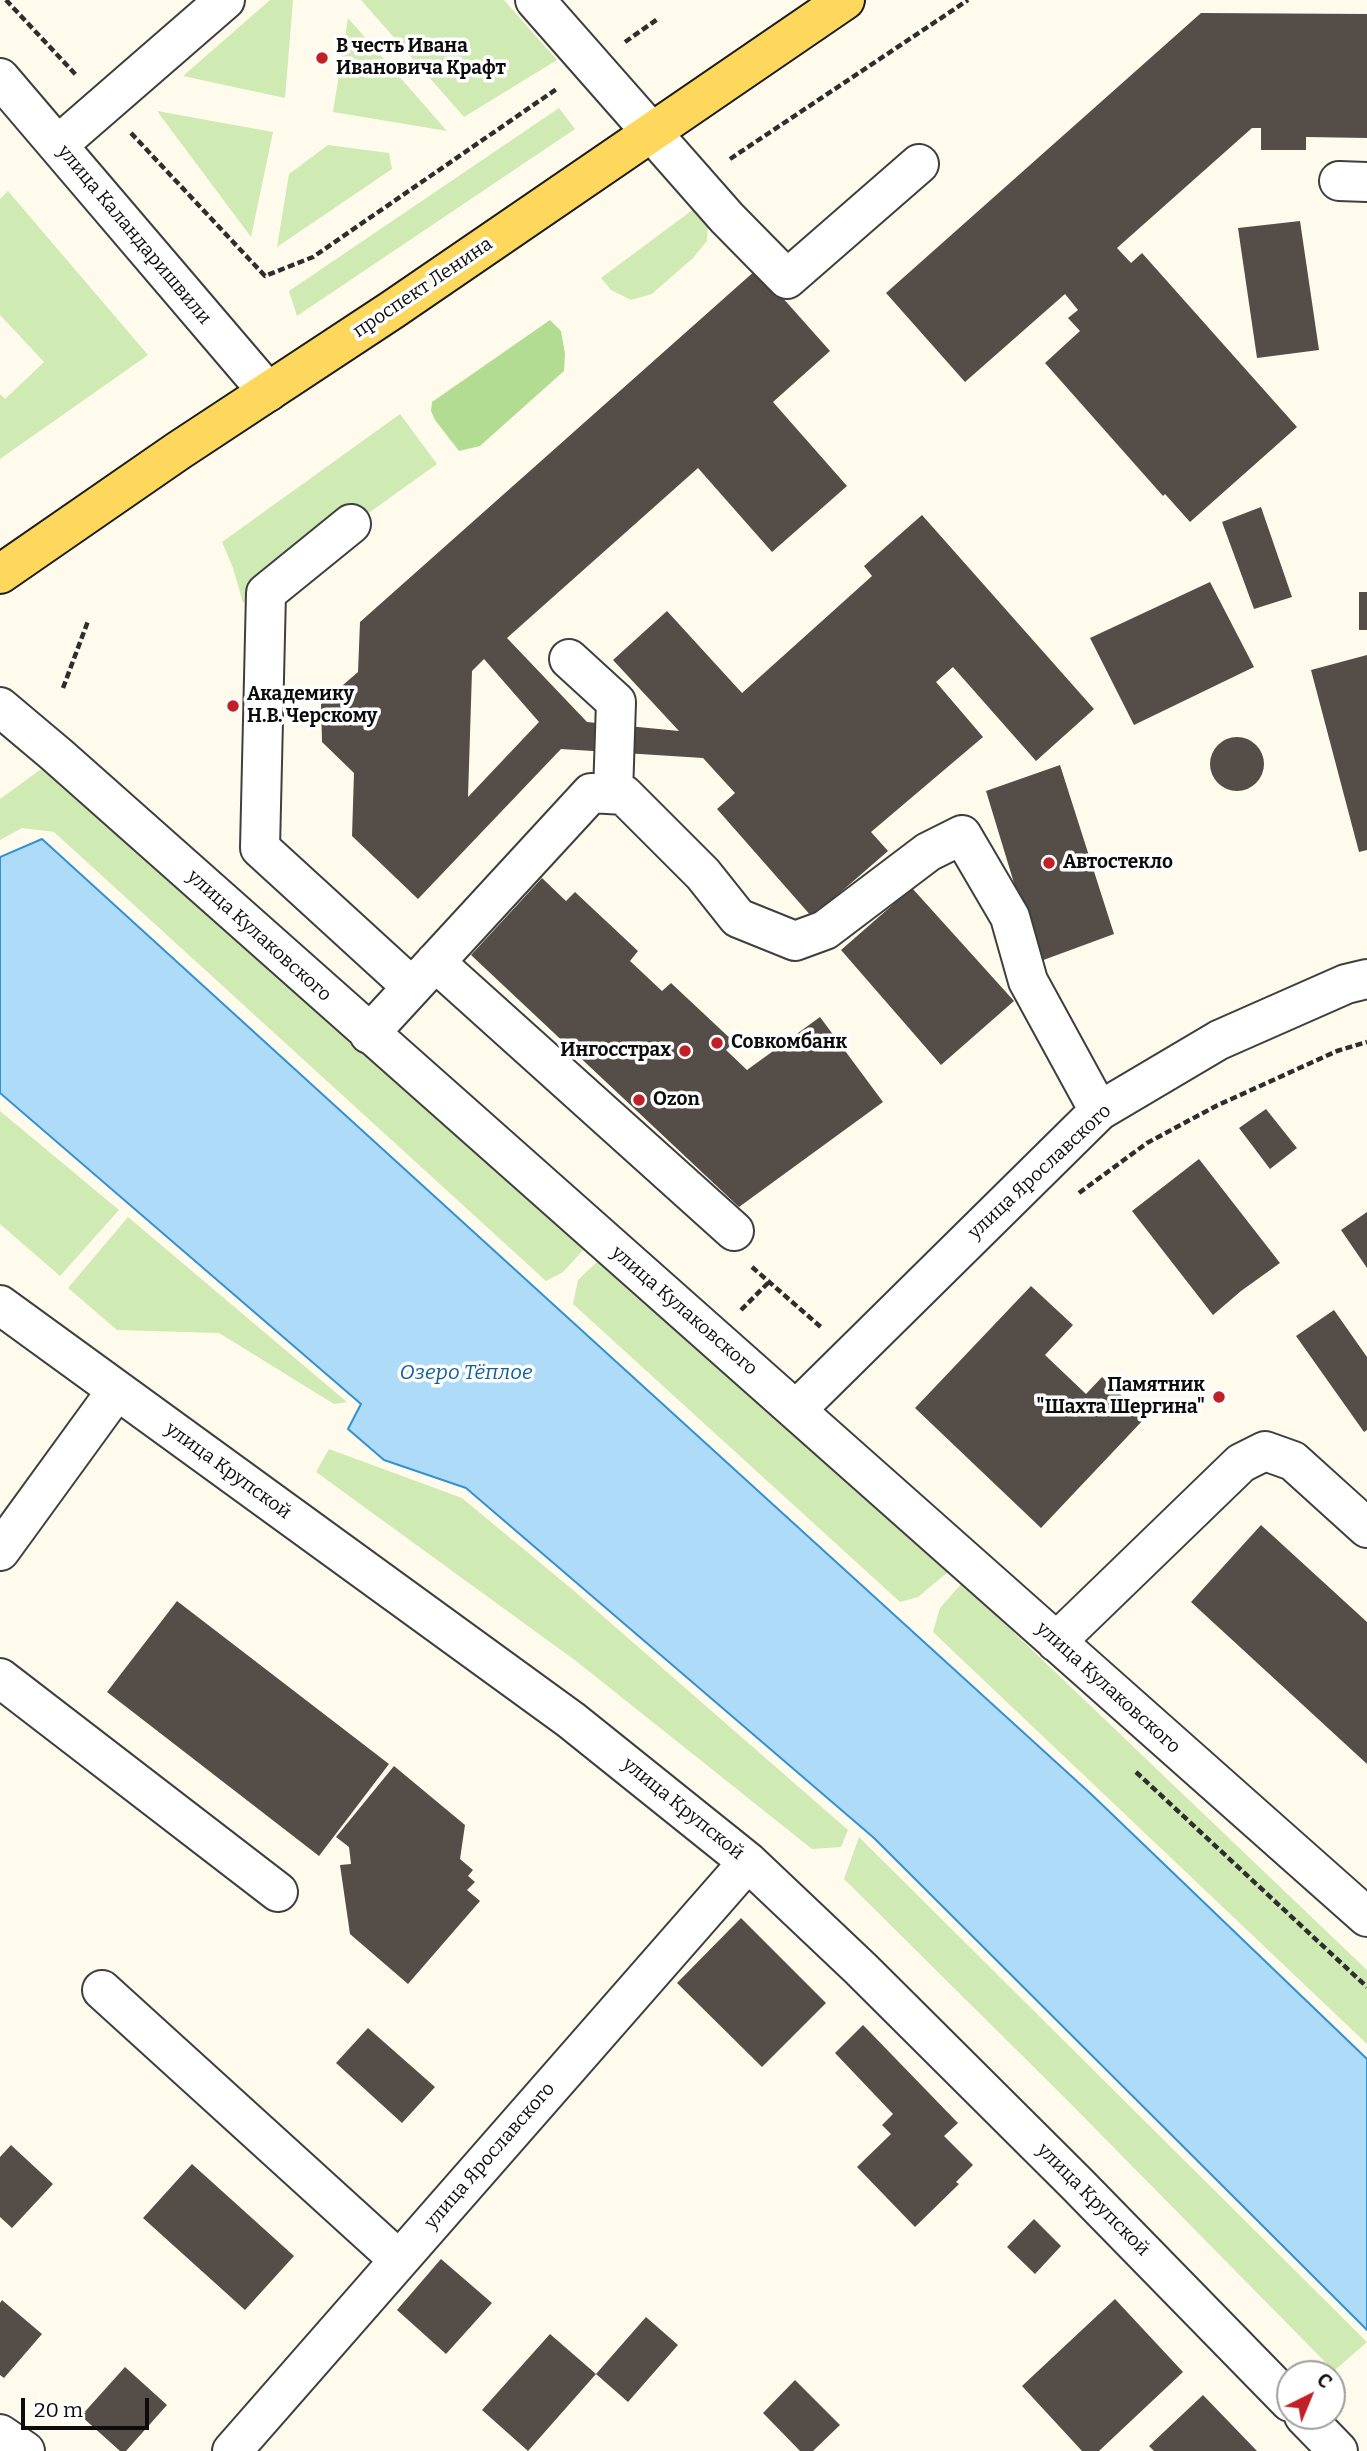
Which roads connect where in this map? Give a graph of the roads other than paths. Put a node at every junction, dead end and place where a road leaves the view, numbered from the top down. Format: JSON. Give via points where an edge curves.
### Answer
{"nodes":[{"id":1,"x":225,"y":0,"type":"edge"},
{"id":2,"x":535,"y":0,"type":"edge"},
{"id":3,"x":845,"y":0,"type":"edge"},
{"id":4,"x":0,"y":78,"type":"edge"},
{"id":5,"x":652,"y":132,"type":"junction"},
{"id":6,"x":58,"y":145,"type":"junction"},
{"id":7,"x":919,"y":164,"type":"dead end"},
{"id":8,"x":268,"y":392,"type":"junction"},
{"id":9,"x":351,"y":524,"type":"dead end"},
{"id":10,"x":0,"y":574,"type":"edge"},
{"id":11,"x":569,"y":659,"type":"dead end"},
{"id":12,"x":0,"y":707,"type":"edge"},
{"id":13,"x":613,"y":794,"type":"junction"},
{"id":14,"x":423,"y":974,"type":"junction"},
{"id":15,"x":1367,"y":979,"type":"edge"},
{"id":16,"x":369,"y":1034,"type":"junction"},
{"id":17,"x":1099,"y":1111,"type":"junction"},
{"id":18,"x":734,"y":1231,"type":"dead end"},
{"id":19,"x":0,"y":1305,"type":"edge"},
{"id":20,"x":117,"y":1390,"type":"junction"},
{"id":21,"x":796,"y":1410,"type":"junction"},
{"id":22,"x":1367,"y":1528,"type":"edge"},
{"id":23,"x":0,"y":1551,"type":"edge"},
{"id":24,"x":1056,"y":1642,"type":"junction"},
{"id":25,"x":0,"y":1678,"type":"edge"},
{"id":26,"x":748,"y":1862,"type":"junction"},
{"id":27,"x":278,"y":1892,"type":"dead end"},
{"id":28,"x":1367,"y":1917,"type":"edge"},
{"id":29,"x":102,"y":1990,"type":"dead end"},
{"id":30,"x":399,"y":2260,"type":"junction"},
{"id":31,"x":1276,"y":2388,"type":"edge"},
{"id":32,"x":1318,"y":2430,"type":"edge"},
{"id":33,"x":0,"y":2434,"type":"edge"},
{"id":34,"x":25,"y":2451,"type":"edge"},
{"id":35,"x":232,"y":2451,"type":"edge"},
{"id":36,"x":1338,"y":2451,"type":"edge"}],
"edges":[{"from":1,"to":6,"type":"street"},
{"from":2,"to":5,"type":"street"},
{"from":3,"to":5,"type":"main road","name":"проспект Ленина"},
{"from":4,"to":6,"type":"street","name":"улица Каландаришвили"},
{"from":5,"to":7,"type":"street","via":[[787,279]]},
{"from":5,"to":8,"type":"main road","name":"проспект Ленина"},
{"from":6,"to":8,"type":"street","name":"улица Каландаришвили"},
{"from":8,"to":10,"type":"main road","name":"проспект Ленина"},
{"from":9,"to":14,"type":"street","via":[[266,593],[260,848]]},
{"from":11,"to":13,"type":"street","via":[[616,702]]},
{"from":12,"to":16,"type":"street","name":"улица Кулаковского"},
{"from":13,"to":14,"type":"street","via":[[591,793]]},
{"from":13,"to":17,"type":"street","via":[[624,795],[703,874],[738,918],[795,941],[825,930],[928,852],[962,835],[1010,916],[1028,981]]},
{"from":14,"to":16,"type":"street"},
{"from":14,"to":18,"type":"street"},
{"from":15,"to":17,"type":"street","name":"улица Ярославского","via":[[1219,1040]]},
{"from":16,"to":21,"type":"street","name":"улица Кулаковского"},
{"from":17,"to":21,"type":"street","name":"улица Ярославского"},
{"from":19,"to":20,"type":"street","name":"улица Крупской"},
{"from":20,"to":23,"type":"street"},
{"from":20,"to":26,"type":"street","name":"улица Крупской","via":[[571,1720]]},
{"from":21,"to":24,"type":"street","name":"улица Кулаковского"},
{"from":22,"to":24,"type":"street","via":[[1293,1461],[1265,1451],[1241,1463]]},
{"from":24,"to":28,"type":"street","name":"улица Кулаковского"},
{"from":25,"to":27,"type":"street"},
{"from":26,"to":30,"type":"street","name":"улица Ярославского"},
{"from":26,"to":31,"type":"street","name":"улица Крупской","via":[[1057,2164]]},
{"from":29,"to":30,"type":"street"},
{"from":30,"to":35,"type":"street","name":"улица Ярославского"},
{"from":32,"to":36,"type":"street"},
{"from":33,"to":34,"type":"street"}]}
